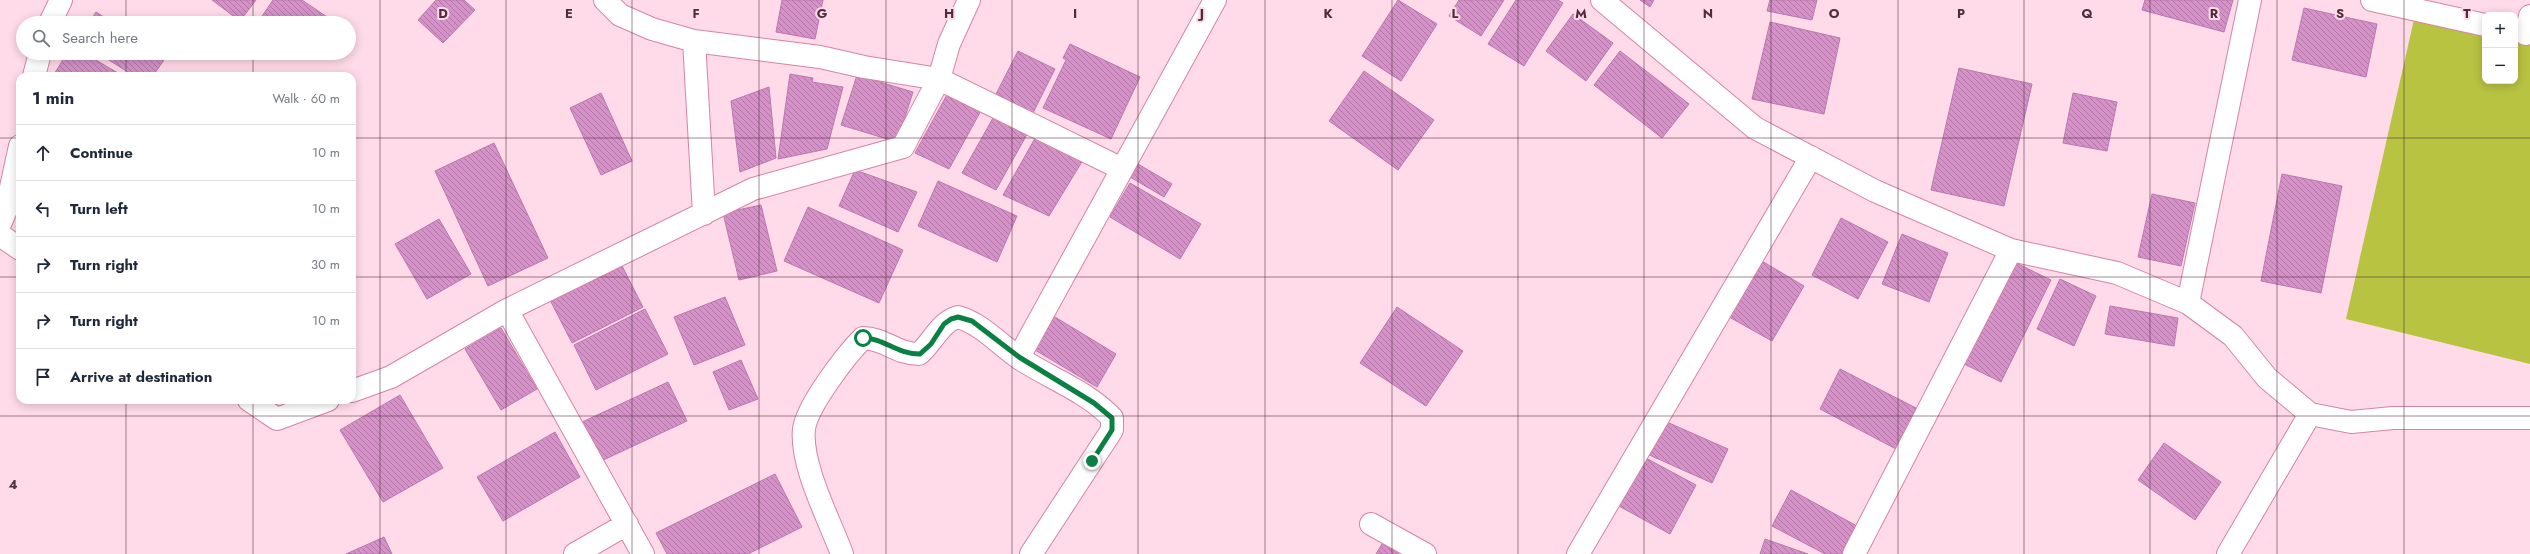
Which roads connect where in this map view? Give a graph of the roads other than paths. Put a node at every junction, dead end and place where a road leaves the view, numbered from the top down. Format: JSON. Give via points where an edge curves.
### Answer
{"nodes":[{"id":1,"x":61,"y":0,"type":"edge"},
{"id":2,"x":605,"y":0,"type":"edge"},
{"id":3,"x":969,"y":0,"type":"edge"},
{"id":4,"x":1215,"y":0,"type":"edge"},
{"id":5,"x":1602,"y":0,"type":"edge"},
{"id":6,"x":2250,"y":0,"type":"edge"},
{"id":7,"x":2372,"y":0,"type":"edge"},
{"id":8,"x":53,"y":16,"type":"edge"},
{"id":9,"x":2482,"y":24,"type":"edge"},
{"id":10,"x":694,"y":41,"type":"junction"},
{"id":11,"x":38,"y":60,"type":"edge"},
{"id":12,"x":35,"y":72,"type":"edge"},
{"id":13,"x":939,"y":79,"type":"junction"},
{"id":14,"x":1811,"y":158,"type":"junction"},
{"id":15,"x":16,"y":164,"type":"edge"},
{"id":16,"x":1122,"y":169,"type":"junction"},
{"id":17,"x":704,"y":214,"type":"junction"},
{"id":18,"x":0,"y":224,"type":"edge"},
{"id":19,"x":0,"y":235,"type":"edge"},
{"id":20,"x":16,"y":246,"type":"edge"},
{"id":21,"x":2011,"y":250,"type":"junction"},
{"id":22,"x":2188,"y":303,"type":"junction"},
{"id":23,"x":508,"y":310,"type":"junction"},
{"id":24,"x":1019,"y":357,"type":"junction"},
{"id":25,"x":356,"y":390,"type":"edge"},
{"id":26,"x":255,"y":404,"type":"edge"},
{"id":27,"x":317,"y":404,"type":"edge"},
{"id":28,"x":2310,"y":414,"type":"junction"},
{"id":29,"x":2530,"y":418,"type":"edge"},
{"id":30,"x":627,"y":524,"type":"junction"},
{"id":31,"x":1371,"y":524,"type":"dead end"},
{"id":32,"x":575,"y":554,"type":"edge"},
{"id":33,"x":643,"y":554,"type":"edge"},
{"id":34,"x":842,"y":554,"type":"edge"},
{"id":35,"x":1031,"y":554,"type":"edge"},
{"id":36,"x":1425,"y":554,"type":"edge"},
{"id":37,"x":1578,"y":554,"type":"edge"},
{"id":38,"x":1854,"y":554,"type":"edge"},
{"id":39,"x":2228,"y":554,"type":"edge"}],
"edges":[{"from":1,"to":8,"type":"street"},
{"from":2,"to":10,"type":"street","via":[[620,15],[652,29]]},
{"from":3,"to":13,"type":"street","via":[[949,44]]},
{"from":4,"to":16,"type":"street"},
{"from":5,"to":14,"type":"street","via":[[1755,128]]},
{"from":6,"to":22,"type":"street"},
{"from":7,"to":9,"type":"street"},
{"from":10,"to":13,"type":"street","via":[[820,57]]},
{"from":10,"to":17,"type":"street"},
{"from":11,"to":12,"type":"street"},
{"from":13,"to":16,"type":"street"},
{"from":13,"to":17,"type":"street","via":[[903,147],[753,190]]},
{"from":14,"to":21,"type":"street","via":[[1875,192]]},
{"from":14,"to":37,"type":"street"},
{"from":15,"to":18,"type":"street","via":[[6,210]]},
{"from":16,"to":24,"type":"street"},
{"from":17,"to":23,"type":"street"},
{"from":19,"to":20,"type":"street"},
{"from":21,"to":22,"type":"street","via":[[2117,273]]},
{"from":21,"to":38,"type":"street"},
{"from":22,"to":28,"type":"street","via":[[2233,336],[2267,378]]},
{"from":23,"to":25,"type":"street","via":[[391,377]]},
{"from":23,"to":30,"type":"street"},
{"from":24,"to":34,"type":"street","via":[[972,321],[958,317],[944,324],[931,344],[920,354],[906,354],[873,338],[863,338],[857,343],[811,408],[804,430],[807,456],[818,496]]},
{"from":24,"to":35,"type":"street","via":[[1094,403],[1112,418],[1112,430]]},
{"from":26,"to":27,"type":"street","via":[[277,419]]},
{"from":28,"to":29,"type":"street","via":[[2351,422],[2401,418]]},
{"from":28,"to":39,"type":"street"},
{"from":30,"to":32,"type":"street"},
{"from":30,"to":33,"type":"street"},
{"from":31,"to":36,"type":"street"}]}
